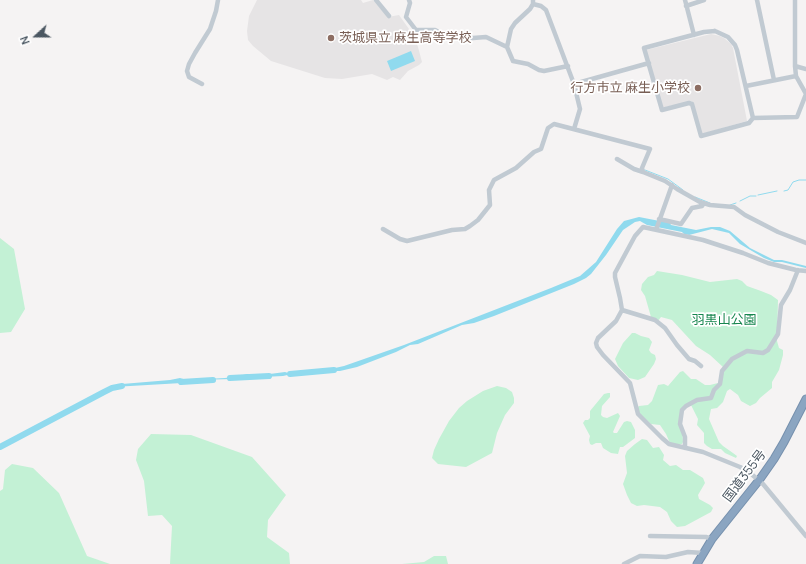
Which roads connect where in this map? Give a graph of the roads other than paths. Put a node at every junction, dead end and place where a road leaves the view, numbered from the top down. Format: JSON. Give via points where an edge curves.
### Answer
{"nodes":[{"id":1,"x":218,"y":0,"type":"edge"},
{"id":2,"x":376,"y":0,"type":"edge"},
{"id":3,"x":409,"y":0,"type":"edge"},
{"id":4,"x":685,"y":0,"type":"edge"},
{"id":5,"x":704,"y":0,"type":"edge"},
{"id":6,"x":756,"y":0,"type":"edge"},
{"id":7,"x":795,"y":0,"type":"edge"},
{"id":8,"x":533,"y":2,"type":"edge"},
{"id":9,"x":686,"y":6,"type":"junction"},
{"id":10,"x":389,"y":16,"type":"dead end"},
{"id":11,"x":694,"y":35,"type":"junction"},
{"id":12,"x":507,"y":47,"type":"junction"},
{"id":13,"x":649,"y":63,"type":"junction"},
{"id":14,"x":568,"y":66,"type":"junction"},
{"id":15,"x":795,"y":66,"type":"junction"},
{"id":16,"x":806,"y":69,"type":"edge"},
{"id":17,"x":796,"y":76,"type":"junction"},
{"id":18,"x":774,"y":80,"type":"junction"},
{"id":19,"x":202,"y":84,"type":"dead end"},
{"id":20,"x":574,"y":84,"type":"junction"},
{"id":21,"x":746,"y":86,"type":"junction"},
{"id":22,"x":806,"y":94,"type":"edge"},
{"id":23,"x":752,"y":118,"type":"junction"},
{"id":24,"x":574,"y":129,"type":"junction"},
{"id":25,"x":617,"y":159,"type":"dead end"},
{"id":26,"x":643,"y":172,"type":"junction"},
{"id":27,"x":672,"y":185,"type":"junction"},
{"id":28,"x":704,"y":203,"type":"junction"},
{"id":29,"x":658,"y":219,"type":"junction"},
{"id":30,"x":383,"y":229,"type":"dead end"},
{"id":31,"x":656,"y":229,"type":"junction"},
{"id":32,"x":806,"y":243,"type":"edge"},
{"id":33,"x":798,"y":270,"type":"junction"},
{"id":34,"x":806,"y":271,"type":"edge"},
{"id":35,"x":622,"y":310,"type":"junction"},
{"id":36,"x":701,"y":366,"type":"dead end"},
{"id":37,"x":806,"y":399,"type":"edge"},
{"id":38,"x":803,"y":410,"type":"edge"},
{"id":39,"x":685,"y":448,"type":"junction"},
{"id":40,"x":759,"y":480,"type":"junction"},
{"id":41,"x":650,"y":536,"type":"dead end"},
{"id":42,"x":806,"y":536,"type":"edge"},
{"id":43,"x":712,"y":539,"type":"junction"},
{"id":44,"x":703,"y":553,"type":"junction"},
{"id":45,"x":624,"y":564,"type":"edge"},
{"id":46,"x":697,"y":564,"type":"edge"}],
"edges":[{"from":1,"to":19,"type":"street","via":[[210,29],[187,71],[189,77]]},
{"from":2,"to":10,"type":"street"},
{"from":3,"to":12,"type":"street","via":[[406,17],[416,30],[435,30],[460,39],[486,37]]},
{"from":4,"to":9,"type":"street"},
{"from":5,"to":9,"type":"street"},
{"from":6,"to":18,"type":"street"},
{"from":7,"to":15,"type":"street"},
{"from":8,"to":12,"type":"street","via":[[511,29]]},
{"from":8,"to":14,"type":"street","via":[[546,10]]},
{"from":9,"to":11,"type":"street"},
{"from":11,"to":13,"type":"street","via":[[644,48]]},
{"from":11,"to":21,"type":"street","via":[[715,31],[732,41],[737,50]]},
{"from":12,"to":14,"type":"street","via":[[513,61],[528,64],[539,70]]},
{"from":13,"to":20,"type":"street"},
{"from":13,"to":23,"type":"street","via":[[662,110],[692,104],[701,136],[749,123]]},
{"from":14,"to":20,"type":"street"},
{"from":15,"to":16,"type":"street"},
{"from":15,"to":17,"type":"street"},
{"from":17,"to":18,"type":"street"},
{"from":17,"to":22,"type":"street"},
{"from":18,"to":21,"type":"street"},
{"from":20,"to":24,"type":"street","via":[[580,109]]},
{"from":21,"to":23,"type":"street"},
{"from":22,"to":23,"type":"street","via":[[797,117]]},
{"from":24,"to":26,"type":"street","via":[[650,149],[642,168]]},
{"from":24,"to":30,"type":"street","via":[[554,124],[548,128],[541,149],[516,168],[494,180],[489,190],[490,205],[478,220],[465,228],[407,241]]},
{"from":25,"to":26,"type":"street"},
{"from":26,"to":27,"type":"street"},
{"from":27,"to":28,"type":"street","via":[[691,198]]},
{"from":27,"to":29,"type":"street"},
{"from":28,"to":29,"type":"street","via":[[692,208],[681,224]]},
{"from":28,"to":32,"type":"street","via":[[734,207],[778,232]]},
{"from":29,"to":31,"type":"street"},
{"from":31,"to":33,"type":"street","via":[[703,240],[768,263]]},
{"from":31,"to":35,"type":"street","via":[[644,226],[641,228],[615,273]]},
{"from":33,"to":34,"type":"street"},
{"from":33,"to":39,"type":"street","via":[[781,305],[778,334],[768,350],[763,353],[747,351],[732,359],[722,371],[720,384],[715,388],[712,398],[698,400],[682,410],[680,424],[685,437]]},
{"from":35,"to":36,"type":"street","via":[[655,320],[665,328],[689,358]]},
{"from":35,"to":39,"type":"street","via":[[616,321],[597,340],[597,347],[630,383],[638,414],[666,442]]},
{"from":37,"to":38,"type":"highway","name":"国道355号"},
{"from":38,"to":40,"type":"highway","name":"国道355号"},
{"from":39,"to":40,"type":"street","via":[[703,452],[740,467]]},
{"from":40,"to":42,"type":"street"},
{"from":40,"to":43,"type":"highway","name":"国道355号"},
{"from":41,"to":43,"type":"street"},
{"from":43,"to":44,"type":"highway","name":"国道355号"},
{"from":44,"to":45,"type":"street","via":[[688,552],[666,557],[640,556]]},
{"from":44,"to":46,"type":"highway","name":"国道355号"}]}
